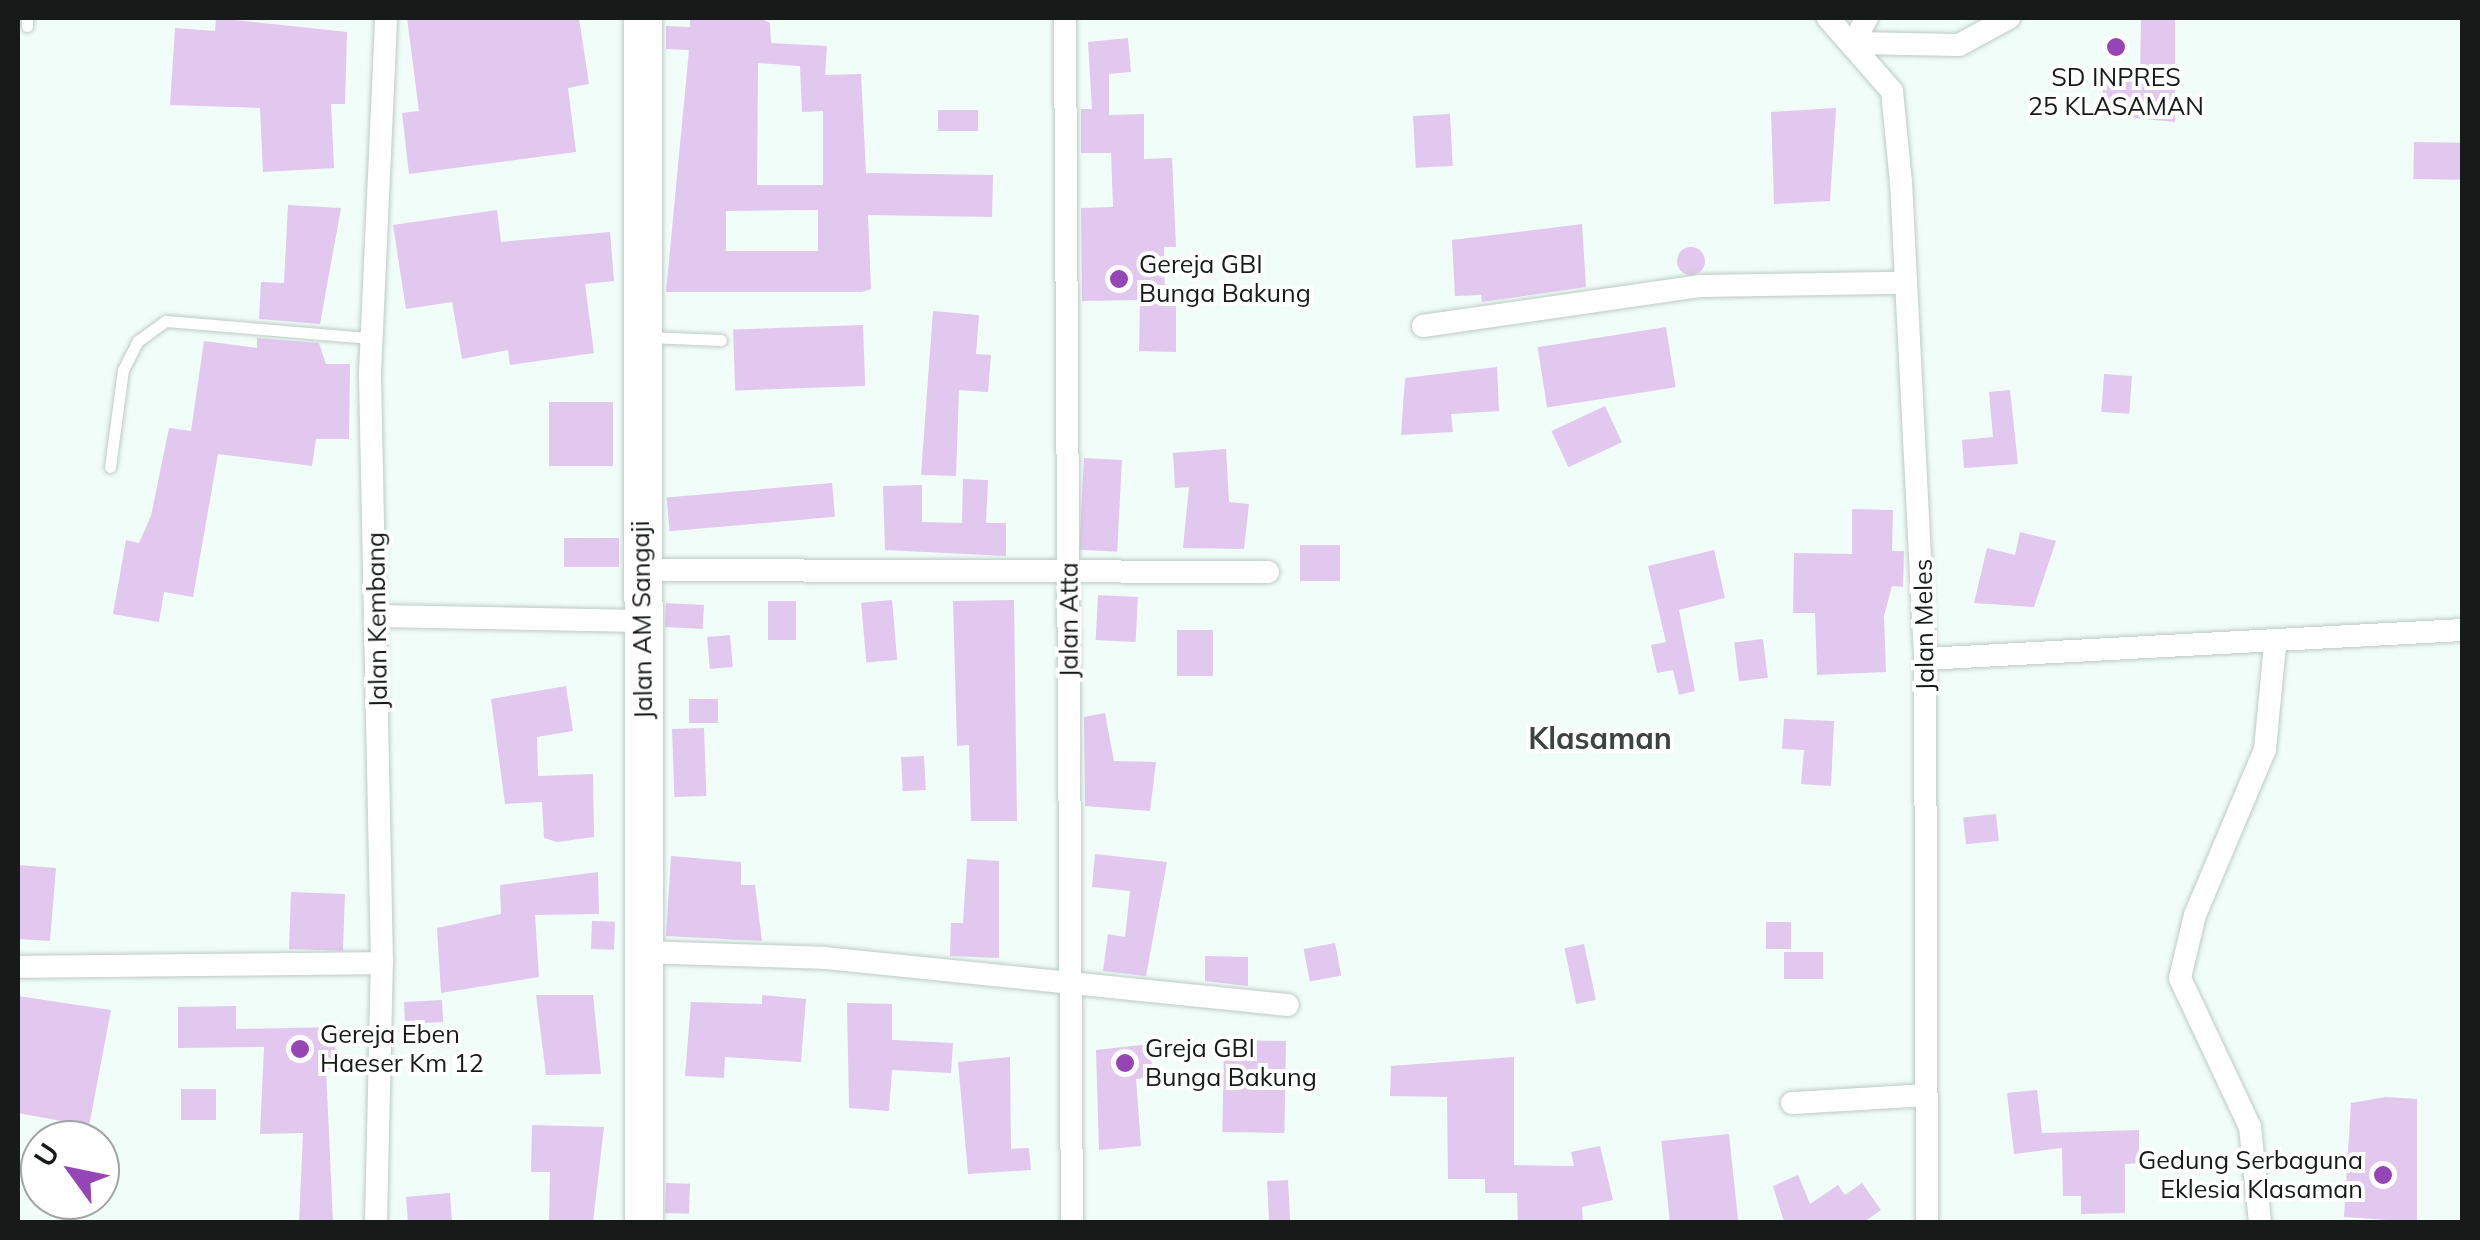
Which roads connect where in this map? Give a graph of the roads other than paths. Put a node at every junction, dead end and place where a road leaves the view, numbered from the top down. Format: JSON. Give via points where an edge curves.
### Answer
{"nodes":[{"id":1,"x":386,"y":18,"type":"edge"},
{"id":2,"x":643,"y":18,"type":"edge"},
{"id":3,"x":1065,"y":18,"type":"edge"},
{"id":4,"x":1828,"y":18,"type":"edge"},
{"id":5,"x":1867,"y":18,"type":"edge"},
{"id":6,"x":2010,"y":18,"type":"edge"},
{"id":7,"x":1852,"y":43,"type":"junction"},
{"id":8,"x":1903,"y":283,"type":"junction"},
{"id":9,"x":1423,"y":326,"type":"dead end"},
{"id":10,"x":642,"y":337,"type":"junction"},
{"id":11,"x":370,"y":338,"type":"junction"},
{"id":12,"x":721,"y":340,"type":"dead end"},
{"id":13,"x":110,"y":467,"type":"dead end"},
{"id":14,"x":641,"y":570,"type":"junction"},
{"id":15,"x":1068,"y":572,"type":"junction"},
{"id":16,"x":1268,"y":572,"type":"dead end"},
{"id":17,"x":378,"y":616,"type":"junction"},
{"id":18,"x":642,"y":620,"type":"junction"},
{"id":19,"x":2462,"y":630,"type":"edge"},
{"id":20,"x":2274,"y":644,"type":"junction"},
{"id":21,"x":1925,"y":658,"type":"junction"},
{"id":22,"x":645,"y":952,"type":"junction"},
{"id":23,"x":382,"y":964,"type":"junction"},
{"id":24,"x":18,"y":966,"type":"edge"},
{"id":25,"x":1071,"y":985,"type":"junction"},
{"id":26,"x":1288,"y":1006,"type":"dead end"},
{"id":27,"x":1925,"y":1094,"type":"junction"},
{"id":28,"x":1792,"y":1102,"type":"dead end"},
{"id":29,"x":376,"y":1222,"type":"edge"},
{"id":30,"x":644,"y":1222,"type":"edge"},
{"id":31,"x":1072,"y":1222,"type":"edge"},
{"id":32,"x":1927,"y":1222,"type":"edge"},
{"id":33,"x":2260,"y":1222,"type":"edge"}],
"edges":[{"from":1,"to":11,"type":"street","name":"Jalan Kembang"},
{"from":2,"to":10,"type":"highway","name":"Jalan AM Sangaji"},
{"from":3,"to":15,"type":"street","name":"Jalan Atta"},
{"from":4,"to":7,"type":"street","name":"Jalan Meles"},
{"from":5,"to":7,"type":"street"},
{"from":6,"to":7,"type":"street","via":[[1959,45]]},
{"from":7,"to":8,"type":"street","name":"Jalan Meles","via":[[1892,91]]},
{"from":8,"to":9,"type":"street","via":[[1700,286]]},
{"from":8,"to":21,"type":"street","name":"Jalan Meles","via":[[1918,401]]},
{"from":10,"to":12,"type":"lane"},
{"from":10,"to":14,"type":"highway","name":"Jalan AM Sangaji"},
{"from":11,"to":13,"type":"lane","via":[[166,321],[138,341],[123,370]]},
{"from":11,"to":17,"type":"street","name":"Jalan Kembang"},
{"from":14,"to":15,"type":"street"},
{"from":14,"to":18,"type":"highway","name":"Jalan AM Sangaji"},
{"from":15,"to":16,"type":"street"},
{"from":15,"to":25,"type":"street","name":"Jalan Atta"},
{"from":17,"to":18,"type":"street"},
{"from":17,"to":23,"type":"street","name":"Jalan Kembang"},
{"from":18,"to":22,"type":"highway","name":"Jalan AM Sangaji"},
{"from":19,"to":20,"type":"street"},
{"from":20,"to":21,"type":"street"},
{"from":20,"to":33,"type":"street","via":[[2265,750],[2196,915],[2180,978],[2250,1126]]},
{"from":21,"to":27,"type":"street","name":"Jalan Meles"},
{"from":22,"to":25,"type":"street","via":[[825,958]]},
{"from":22,"to":30,"type":"highway","name":"Jalan AM Sangaji"},
{"from":23,"to":24,"type":"street"},
{"from":23,"to":29,"type":"street","name":"Jalan Kembang"},
{"from":25,"to":26,"type":"street"},
{"from":25,"to":31,"type":"street","name":"Jalan Atta"},
{"from":27,"to":28,"type":"street"},
{"from":27,"to":32,"type":"street","name":"Jalan Meles"}]}
